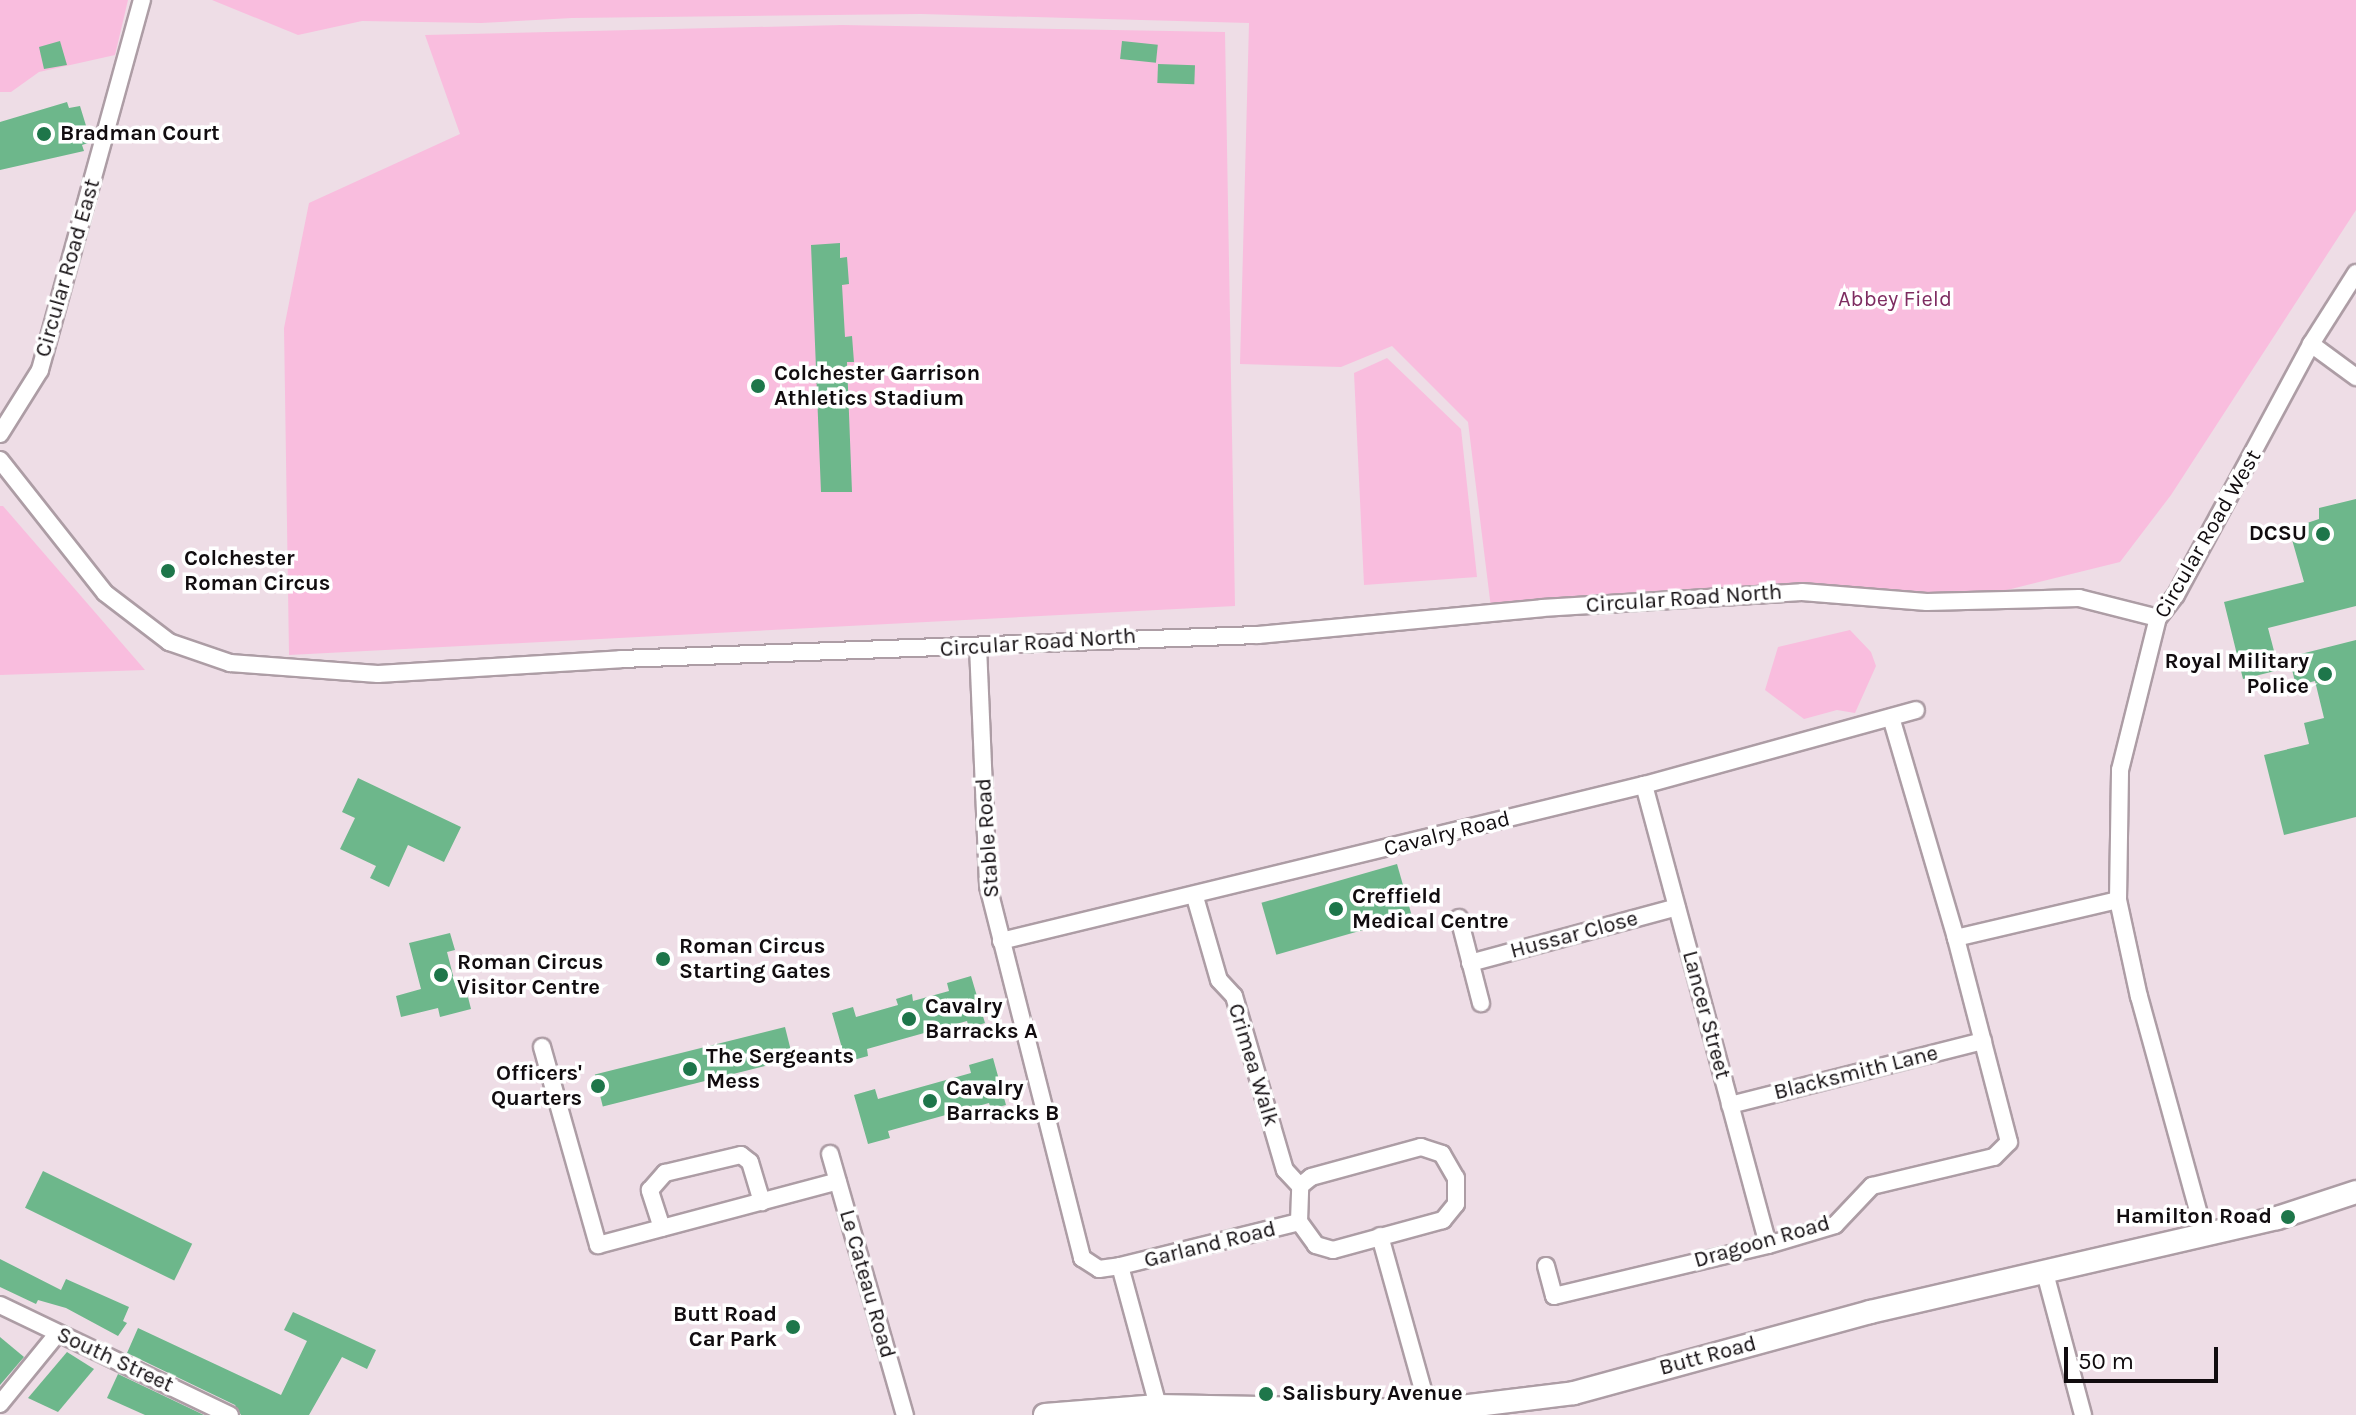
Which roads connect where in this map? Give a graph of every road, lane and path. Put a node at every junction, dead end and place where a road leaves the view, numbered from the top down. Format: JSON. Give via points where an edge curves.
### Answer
{"nodes":[{"id":1,"x":142,"y":0,"type":"edge"},
{"id":2,"x":2356,"y":273,"type":"edge"},
{"id":3,"x":2311,"y":344,"type":"junction"},
{"id":4,"x":2356,"y":377,"type":"edge"},
{"id":5,"x":0,"y":434,"type":"edge"},
{"id":6,"x":0,"y":460,"type":"edge"},
{"id":7,"x":2158,"y":618,"type":"junction"},
{"id":8,"x":978,"y":646,"type":"junction"},
{"id":9,"x":1916,"y":710,"type":"dead end"},
{"id":10,"x":1891,"y":717,"type":"junction"},
{"id":11,"x":1644,"y":785,"type":"junction"},
{"id":12,"x":1195,"y":897,"type":"junction"},
{"id":13,"x":2118,"y":900,"type":"junction"},
{"id":14,"x":1677,"y":907,"type":"junction"},
{"id":15,"x":1459,"y":918,"type":"dead end"},
{"id":16,"x":1956,"y":938,"type":"junction"},
{"id":17,"x":1001,"y":941,"type":"junction"},
{"id":18,"x":1470,"y":963,"type":"junction"},
{"id":19,"x":1481,"y":1003,"type":"dead end"},
{"id":20,"x":1983,"y":1041,"type":"junction"},
{"id":21,"x":542,"y":1047,"type":"dead end"},
{"id":22,"x":1730,"y":1105,"type":"junction"},
{"id":23,"x":830,"y":1154,"type":"dead end"},
{"id":24,"x":1056,"y":1167,"type":"joint"},
{"id":25,"x":838,"y":1181,"type":"junction"},
{"id":26,"x":1300,"y":1186,"type":"junction"},
{"id":27,"x":2356,"y":1192,"type":"edge"},
{"id":28,"x":762,"y":1202,"type":"junction"},
{"id":29,"x":1299,"y":1222,"type":"junction"},
{"id":30,"x":662,"y":1228,"type":"junction"},
{"id":31,"x":1380,"y":1236,"type":"junction"},
{"id":32,"x":2205,"y":1236,"type":"junction"},
{"id":33,"x":1768,"y":1245,"type":"junction"},
{"id":34,"x":1120,"y":1266,"type":"junction"},
{"id":35,"x":1546,"y":1266,"type":"dead end"},
{"id":36,"x":2045,"y":1273,"type":"junction"},
{"id":37,"x":0,"y":1305,"type":"edge"},
{"id":38,"x":57,"y":1334,"type":"junction"},
{"id":39,"x":0,"y":1404,"type":"edge"},
{"id":40,"x":1158,"y":1406,"type":"junction"},
{"id":41,"x":1207,"y":1412,"type":"edge"},
{"id":42,"x":1429,"y":1413,"type":"edge"},
{"id":43,"x":230,"y":1415,"type":"edge"},
{"id":44,"x":905,"y":1415,"type":"edge"},
{"id":45,"x":1045,"y":1415,"type":"edge"},
{"id":46,"x":2083,"y":1415,"type":"edge"}],
"edges":[{"from":1,"to":5,"type":"street","name":"Circular Road East","via":[[40,370]]},
{"from":2,"to":3,"type":"street","name":"Circular Road West"},
{"from":3,"to":4,"type":"street"},
{"from":3,"to":7,"type":"street","name":"Circular Road West","via":[[2191,569]]},
{"from":6,"to":8,"type":"street","name":"Circular Road North","via":[[105,593],[140,625],[169,642],[230,663],[378,674]]},
{"from":7,"to":8,"type":"street","name":"Circular Road North","via":[[2079,598],[1927,602],[1802,592],[1542,608],[1258,635]]},
{"from":7,"to":13,"type":"street","name":"Circular Road West","via":[[2120,770]]},
{"from":8,"to":17,"type":"street","name":"Stable Road","via":[[988,886]]},
{"from":9,"to":10,"type":"street","name":"Cavalry Road"},
{"from":10,"to":11,"type":"street","name":"Cavalry Road"},
{"from":10,"to":16,"type":"street"},
{"from":11,"to":12,"type":"street","name":"Cavalry Road"},
{"from":11,"to":14,"type":"street","name":"Lancer Street"},
{"from":12,"to":17,"type":"street","name":"Cavalry Road"},
{"from":12,"to":26,"type":"street","name":"Crimea Walk","via":[[1219,980],[1234,996],[1285,1170]]},
{"from":13,"to":16,"type":"street"},
{"from":13,"to":32,"type":"street","name":"Circular Road West"},
{"from":14,"to":18,"type":"street","name":"Hussar Close"},
{"from":14,"to":22,"type":"street","name":"Lancer Street"},
{"from":15,"to":18,"type":"street"},
{"from":16,"to":20,"type":"street","name":"Dragoon Road"},
{"from":17,"to":24,"type":"street","name":"Stable Road"},
{"from":18,"to":19,"type":"street"},
{"from":20,"to":22,"type":"street","name":"Blacksmith Lane"},
{"from":20,"to":33,"type":"street","name":"Dragoon Road","via":[[2009,1142],[1994,1157],[1872,1186],[1835,1225]]},
{"from":21,"to":30,"type":"street","via":[[598,1245]]},
{"from":22,"to":33,"type":"street","name":"Lancer Street"},
{"from":23,"to":25,"type":"street","name":"Le Cateau Road"},
{"from":24,"to":34,"type":"street","name":"Garland Road","via":[[1082,1258],[1099,1269]]},
{"from":25,"to":28,"type":"street"},
{"from":25,"to":44,"type":"street","name":"Le Cateau Road"},
{"from":26,"to":29,"type":"street","name":"Garland Road"},
{"from":26,"to":31,"type":"street","name":"Garland Road","via":[[1311,1177],[1421,1147],[1442,1154],[1456,1178],[1456,1204],[1443,1220]]},
{"from":27,"to":32,"type":"main road","name":"Butt Road"},
{"from":28,"to":30,"type":"street"},
{"from":28,"to":30,"type":"street","via":[[750,1162],[741,1155],[679,1169],[659,1175],[650,1190]]},
{"from":29,"to":31,"type":"street","name":"Garland Road","via":[[1316,1245],[1333,1250]]},
{"from":29,"to":34,"type":"street","name":"Garland Road"},
{"from":31,"to":42,"type":"street"},
{"from":32,"to":36,"type":"main road","name":"Butt Road"},
{"from":33,"to":35,"type":"street","name":"Dragoon Road","via":[[1554,1296]]},
{"from":34,"to":40,"type":"street","name":"Garland Road"},
{"from":36,"to":42,"type":"main road","name":"Butt Road","via":[[1855,1316],[1574,1393]]},
{"from":36,"to":46,"type":"street"},
{"from":37,"to":38,"type":"street","name":"South Street"},
{"from":38,"to":39,"type":"street"},
{"from":38,"to":43,"type":"street","name":"South Street"},
{"from":40,"to":41,"type":"main road","name":"Butt Road"},
{"from":40,"to":45,"type":"main road","name":"Butt Road"},
{"from":41,"to":42,"type":"main road","name":"Butt Road"}]}
